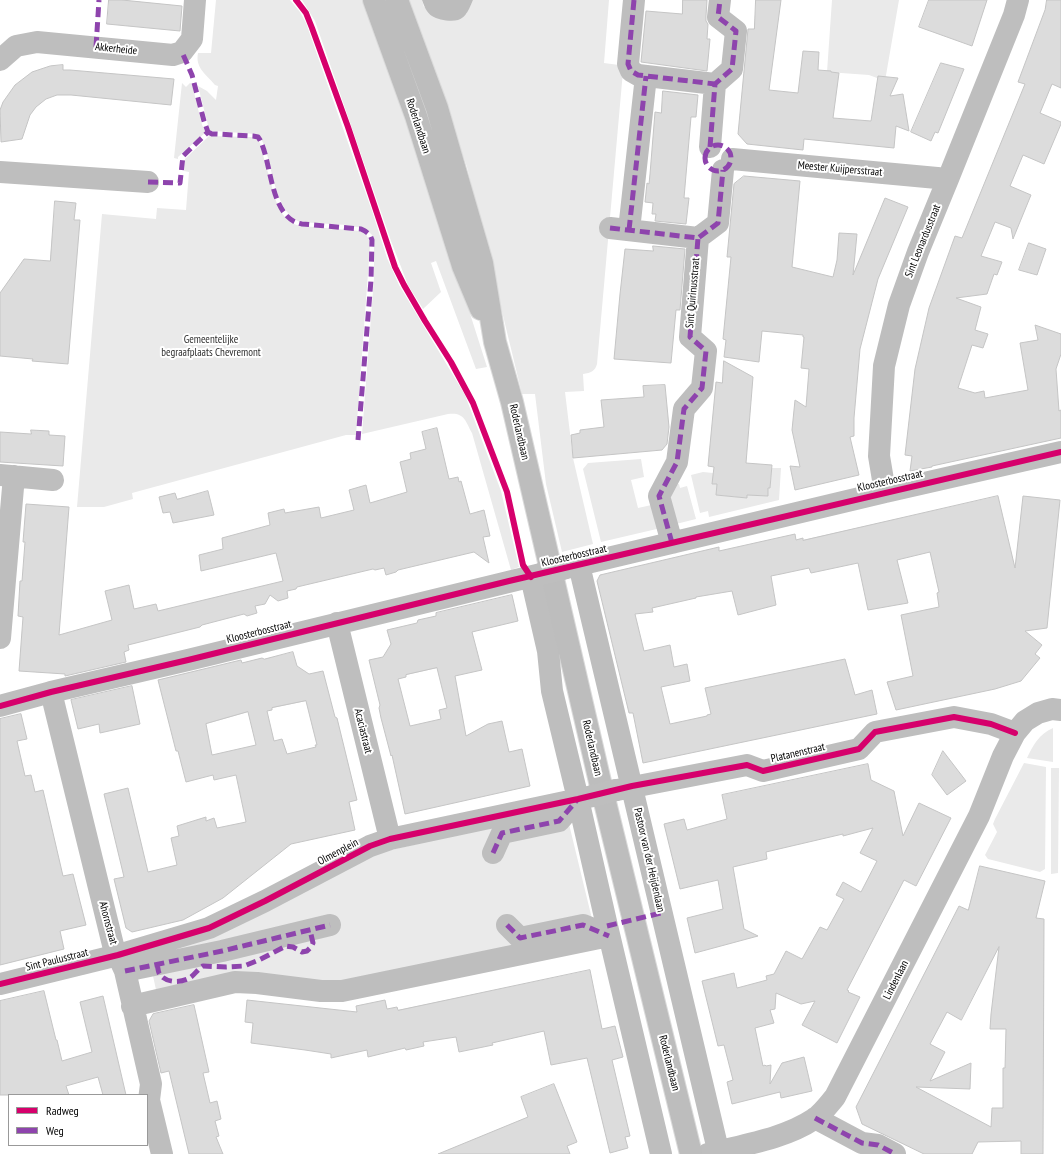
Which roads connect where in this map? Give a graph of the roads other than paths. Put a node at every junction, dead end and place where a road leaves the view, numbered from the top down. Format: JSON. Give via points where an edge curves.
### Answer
{"nodes":[{"id":1,"x":195,"y":0,"type":"edge"},
{"id":2,"x":374,"y":0,"type":"edge"},
{"id":3,"x":397,"y":0,"type":"edge"},
{"id":4,"x":634,"y":0,"type":"edge"},
{"id":5,"x":720,"y":0,"type":"edge"},
{"id":6,"x":1018,"y":0,"type":"edge"},
{"id":7,"x":0,"y":60,"type":"edge"},
{"id":8,"x":646,"y":76,"type":"junction"},
{"id":9,"x":715,"y":84,"type":"junction"},
{"id":10,"x":727,"y":164,"type":"junction"},
{"id":11,"x":0,"y":172,"type":"edge"},
{"id":12,"x":948,"y":179,"type":"junction"},
{"id":13,"x":148,"y":182,"type":"dead end"},
{"id":14,"x":698,"y":238,"type":"junction"},
{"id":15,"x":495,"y":342,"type":"junction"},
{"id":16,"x":1061,"y":452,"type":"edge"},
{"id":17,"x":7,"y":475,"type":"edge"},
{"id":18,"x":53,"y":480,"type":"dead end"},
{"id":19,"x":885,"y":492,"type":"junction"},
{"id":20,"x":672,"y":543,"type":"junction"},
{"id":21,"x":571,"y":567,"type":"junction"},
{"id":22,"x":536,"y":576,"type":"junction"},
{"id":23,"x":337,"y":623,"type":"junction"},
{"id":24,"x":0,"y":638,"type":"edge"},
{"id":25,"x":51,"y":692,"type":"junction"},
{"id":26,"x":0,"y":706,"type":"edge"},
{"id":27,"x":1061,"y":710,"type":"edge"},
{"id":28,"x":1015,"y":733,"type":"junction"},
{"id":29,"x":624,"y":788,"type":"junction"},
{"id":30,"x":586,"y":798,"type":"junction"},
{"id":31,"x":390,"y":839,"type":"junction"},
{"id":32,"x":493,"y":853,"type":"dead end"},
{"id":33,"x":330,"y":925,"type":"dead end"},
{"id":34,"x":507,"y":925,"type":"dead end"},
{"id":35,"x":609,"y":936,"type":"junction"},
{"id":36,"x":121,"y":963,"type":"junction"},
{"id":37,"x":0,"y":984,"type":"edge"},
{"id":38,"x":132,"y":1006,"type":"junction"},
{"id":39,"x":815,"y":1118,"type":"junction"},
{"id":40,"x":715,"y":1153,"type":"edge"},
{"id":41,"x":162,"y":1154,"type":"edge"},
{"id":42,"x":661,"y":1154,"type":"edge"},
{"id":43,"x":691,"y":1154,"type":"edge"},
{"id":44,"x":895,"y":1154,"type":"edge"}],
"edges":[{"from":1,"to":7,"type":"street","name":"Akkerheide","via":[[192,38],[182,52],[173,55],[37,42],[16,46]]},
{"from":2,"to":15,"type":"main road","name":"Roderlandbaan","via":[[416,116],[463,266]]},
{"from":3,"to":15,"type":"main road","name":"Roderlandbaan","via":[[437,108],[482,263]]},
{"from":4,"to":8,"type":"street","via":[[628,64],[634,74]]},
{"from":5,"to":9,"type":"street","via":[[718,17],[736,31],[732,69]]},
{"from":6,"to":12,"type":"street","name":"Sint Leonardusstraat"},
{"from":8,"to":9,"type":"street"},
{"from":8,"to":14,"type":"street","via":[[620,229]]},
{"from":9,"to":10,"type":"street","via":[[710,147],[705,156],[708,167],[713,170],[719,171]]},
{"from":10,"to":12,"type":"street","name":"Meester Kuijpersstraat"},
{"from":10,"to":14,"type":"street","via":[[718,223]]},
{"from":11,"to":13,"type":"street"},
{"from":12,"to":19,"type":"street","name":"Sint Leonardusstraat","via":[[899,305],[884,366],[879,456]]},
{"from":14,"to":20,"type":"street","name":"Sint Quirinusstraat","via":[[690,337],[706,351],[702,388],[684,409],[677,462],[659,496]]},
{"from":15,"to":43,"type":"main road","name":"Roderlandbaan","via":[[512,402],[601,786]]},
{"from":16,"to":19,"type":"street","name":"Kloosterbosstraat"},
{"from":17,"to":18,"type":"street"},
{"from":17,"to":24,"type":"street"},
{"from":19,"to":20,"type":"street","name":"Kloosterbosstraat"},
{"from":20,"to":21,"type":"street","name":"Kloosterbosstraat"},
{"from":21,"to":22,"type":"street","name":"Kloosterbosstraat","bridge":true},
{"from":21,"to":29,"type":"street","name":"Pastoor van der Heijdenlaan"},
{"from":22,"to":23,"type":"street","name":"Kloosterbosstraat"},
{"from":22,"to":30,"type":"street","via":[[552,691]]},
{"from":23,"to":25,"type":"street","name":"Kloosterbosstraat"},
{"from":23,"to":31,"type":"street","name":"Acaciastraat"},
{"from":25,"to":26,"type":"street","name":"Kloosterbosstraat"},
{"from":25,"to":36,"type":"street","name":"Ahornstraat","via":[[113,945]]},
{"from":27,"to":28,"type":"street","via":[[1052,709],[1038,713],[1025,721]]},
{"from":28,"to":29,"type":"street","name":"Platanenstraat","via":[[991,724],[954,718],[875,732],[860,749],[763,771],[747,765]]},
{"from":28,"to":39,"type":"street","name":"Lindenlaan","via":[[979,816],[851,1067],[835,1097]]},
{"from":29,"to":30,"type":"street","name":"Platanenstraat","bridge":true},
{"from":29,"to":40,"type":"street","name":"Pastoor van der Heijdenlaan"},
{"from":30,"to":31,"type":"street","name":"Olmenplein"},
{"from":30,"to":32,"type":"street","via":[[559,821],[502,833]]},
{"from":30,"to":35,"type":"street"},
{"from":31,"to":36,"type":"street","name":"Olmenplein","via":[[370,846],[209,928]]},
{"from":33,"to":36,"type":"street","via":[[222,950]]},
{"from":34,"to":35,"type":"street","via":[[520,938],[583,925]]},
{"from":35,"to":38,"type":"street","via":[[342,991],[235,982]]},
{"from":35,"to":42,"type":"street"},
{"from":36,"to":37,"type":"street","name":"Sint Paulusstraat"},
{"from":36,"to":38,"type":"street","name":"Ahornstraat"},
{"from":38,"to":41,"type":"street","name":"Ahornstraat","via":[[151,1084],[149,1100]]},
{"from":39,"to":40,"type":"street","name":"Lindenlaan","via":[[779,1135]]},
{"from":39,"to":44,"type":"street","via":[[862,1143],[878,1145]]}]}
